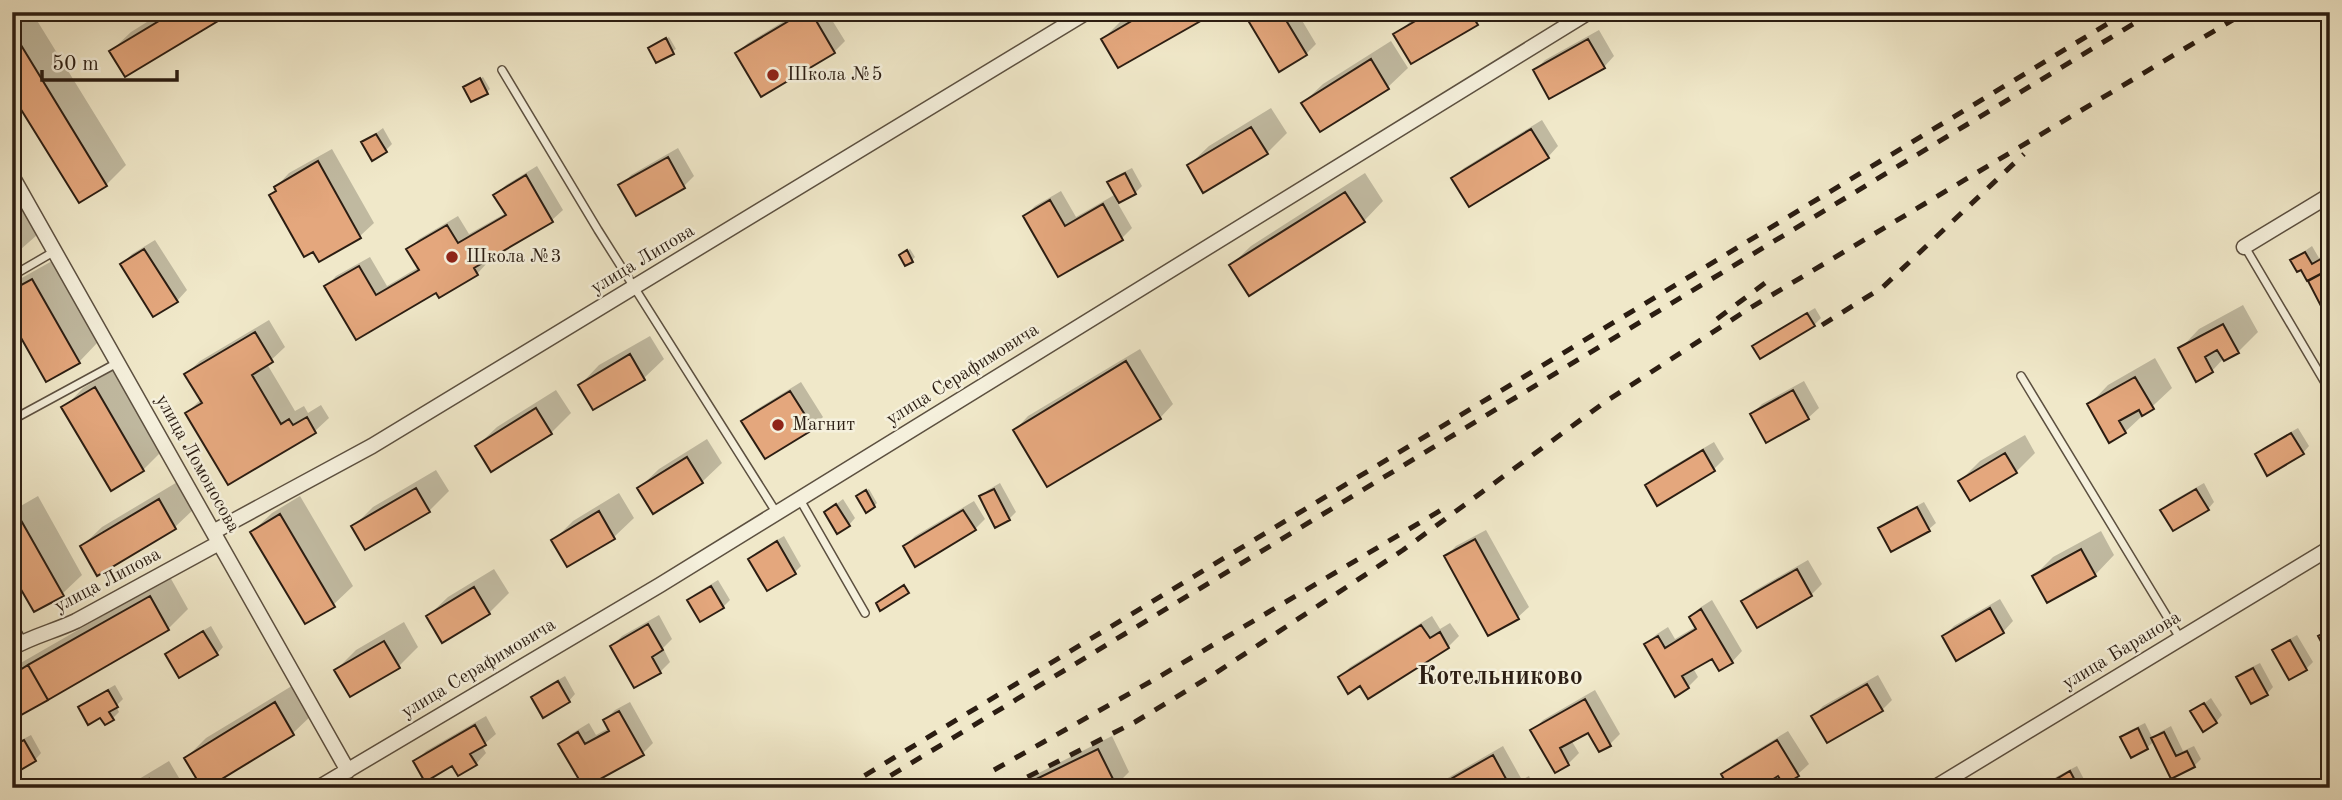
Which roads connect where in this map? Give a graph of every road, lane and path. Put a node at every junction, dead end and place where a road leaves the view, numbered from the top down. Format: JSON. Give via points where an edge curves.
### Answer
{"nodes":[{"id":1,"x":1087,"y":12,"type":"edge"},
{"id":2,"x":1589,"y":12,"type":"edge"},
{"id":3,"x":502,"y":70,"type":"dead end"},
{"id":4,"x":12,"y":176,"type":"edge"},
{"id":5,"x":2330,"y":195,"type":"edge"},
{"id":6,"x":2244,"y":247,"type":"joint"},
{"id":7,"x":55,"y":251,"type":"junction"},
{"id":8,"x":12,"y":276,"type":"edge"},
{"id":9,"x":635,"y":288,"type":"junction"},
{"id":10,"x":118,"y":363,"type":"junction"},
{"id":11,"x":2021,"y":376,"type":"dead end"},
{"id":12,"x":2330,"y":391,"type":"edge"},
{"id":13,"x":12,"y":420,"type":"edge"},
{"id":14,"x":799,"y":498,"type":"junction"},
{"id":15,"x":776,"y":512,"type":"junction"},
{"id":16,"x":216,"y":537,"type":"junction"},
{"id":17,"x":2330,"y":548,"type":"edge"},
{"id":18,"x":865,"y":613,"type":"dead end"},
{"id":19,"x":12,"y":623,"type":"edge"},
{"id":20,"x":2180,"y":638,"type":"junction"},
{"id":21,"x":18,"y":645,"type":"edge"},
{"id":22,"x":348,"y":771,"type":"junction"},
{"id":23,"x":318,"y":788,"type":"edge"},
{"id":24,"x":1934,"y":788,"type":"edge"}],
"edges":[{"from":1,"to":9,"type":"street","name":"улица Липова"},
{"from":2,"to":14,"type":"street","name":"улица Серафимовича"},
{"from":3,"to":9,"type":"lane"},
{"from":4,"to":7,"type":"street","name":"улица Ломоносова"},
{"from":5,"to":6,"type":"street"},
{"from":6,"to":12,"type":"lane"},
{"from":7,"to":8,"type":"lane"},
{"from":7,"to":10,"type":"street","name":"улица Ломоносова"},
{"from":9,"to":15,"type":"lane"},
{"from":9,"to":16,"type":"street","name":"улица Липова"},
{"from":10,"to":13,"type":"lane"},
{"from":10,"to":16,"type":"street","name":"улица Ломоносова"},
{"from":11,"to":20,"type":"lane"},
{"from":14,"to":15,"type":"street","name":"улица Серафимовича"},
{"from":14,"to":18,"type":"lane"},
{"from":15,"to":22,"type":"street","name":"улица Серафимовича"},
{"from":16,"to":21,"type":"street","name":"улица Липова","via":[[76,621]]},
{"from":16,"to":22,"type":"street","name":"улица Ломоносова"},
{"from":17,"to":20,"type":"street","name":"улица Баранова"},
{"from":19,"to":21,"type":"lane"},
{"from":20,"to":24,"type":"street","name":"улица Баранова"},
{"from":22,"to":23,"type":"street","name":"улица Серафимовича"}]}
